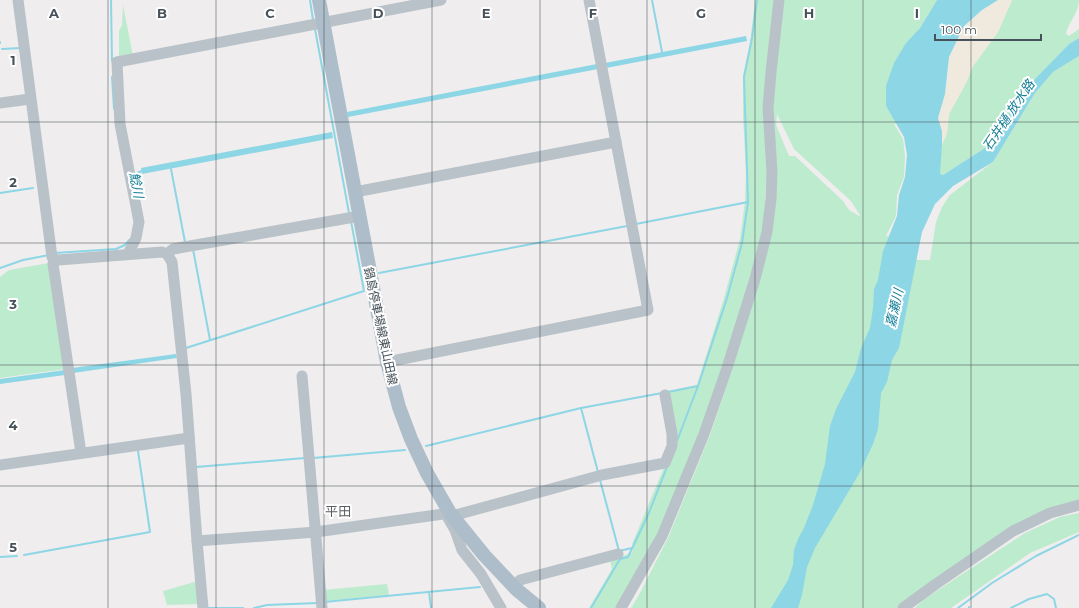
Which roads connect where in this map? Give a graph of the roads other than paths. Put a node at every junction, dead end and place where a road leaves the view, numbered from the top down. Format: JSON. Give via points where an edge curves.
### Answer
{"nodes":[{"id":1,"x":18,"y":0,"type":"edge"},
{"id":2,"x":319,"y":0,"type":"edge"},
{"id":3,"x":441,"y":0,"type":"edge"},
{"id":4,"x":589,"y":0,"type":"edge"},
{"id":5,"x":780,"y":0,"type":"edge"},
{"id":6,"x":317,"y":24,"type":"junction"},
{"id":7,"x":30,"y":99,"type":"junction"},
{"id":8,"x":0,"y":103,"type":"edge"},
{"id":9,"x":616,"y":142,"type":"junction"},
{"id":10,"x":355,"y":192,"type":"junction"},
{"id":11,"x":353,"y":217,"type":"junction"},
{"id":12,"x":52,"y":254,"type":"junction"},
{"id":13,"x":128,"y":254,"type":"junction"},
{"id":14,"x":167,"y":254,"type":"junction"},
{"id":15,"x":387,"y":362,"type":"junction"},
{"id":16,"x":302,"y":376,"type":"dead end"},
{"id":17,"x":665,"y":395,"type":"dead end"},
{"id":18,"x":189,"y":438,"type":"junction"},
{"id":19,"x":82,"y":453,"type":"junction"},
{"id":20,"x":0,"y":465,"type":"edge"},
{"id":21,"x":1079,"y":505,"type":"edge"},
{"id":22,"x":449,"y":514,"type":"junction"},
{"id":23,"x":316,"y":532,"type":"junction"},
{"id":24,"x":197,"y":541,"type":"junction"},
{"id":25,"x":618,"y":554,"type":"dead end"},
{"id":26,"x":520,"y":580,"type":"dead end"},
{"id":27,"x":203,"y":608,"type":"edge"},
{"id":28,"x":322,"y":608,"type":"edge"},
{"id":29,"x":501,"y":608,"type":"edge"},
{"id":30,"x":539,"y":608,"type":"edge"},
{"id":31,"x":621,"y":608,"type":"edge"},
{"id":32,"x":903,"y":608,"type":"edge"}],
"edges":[{"from":1,"to":7,"type":"street"},
{"from":2,"to":6,"type":"main road","name":"鍋島停車場線東山田線"},
{"from":3,"to":6,"type":"street"},
{"from":4,"to":9,"type":"street"},
{"from":5,"to":31,"type":"street","via":[[768,108],[772,172],[770,199],[765,239],[755,279],[704,434],[662,536]]},
{"from":6,"to":10,"type":"main road","name":"鍋島停車場線東山田線"},
{"from":6,"to":13,"type":"street","via":[[118,62],[120,124],[139,222],[136,238]]},
{"from":7,"to":8,"type":"street"},
{"from":7,"to":12,"type":"street"},
{"from":9,"to":10,"type":"street"},
{"from":9,"to":15,"type":"street","via":[[648,310]]},
{"from":10,"to":11,"type":"main road","name":"鍋島停車場線東山田線"},
{"from":11,"to":14,"type":"street","via":[[173,249]]},
{"from":11,"to":15,"type":"main road","name":"鍋島停車場線東山田線"},
{"from":12,"to":13,"type":"street","via":[[58,260]]},
{"from":12,"to":19,"type":"street"},
{"from":13,"to":14,"type":"street"},
{"from":14,"to":18,"type":"street","via":[[172,262]]},
{"from":15,"to":22,"type":"main road","name":"鍋島停車場線東山田線","via":[[411,439]]},
{"from":16,"to":23,"type":"street"},
{"from":17,"to":22,"type":"street","via":[[672,434],[672,446],[665,463],[602,475]]},
{"from":18,"to":19,"type":"street"},
{"from":18,"to":24,"type":"street"},
{"from":19,"to":20,"type":"street"},
{"from":21,"to":32,"type":"street","via":[[1050,513],[1013,531]]},
{"from":22,"to":23,"type":"street"},
{"from":22,"to":29,"type":"street","via":[[462,550],[495,588]]},
{"from":22,"to":30,"type":"main road","name":"鍋島停車場線東山田線","via":[[516,589]]},
{"from":23,"to":24,"type":"street"},
{"from":23,"to":28,"type":"street"},
{"from":24,"to":27,"type":"street"},
{"from":25,"to":26,"type":"street"}]}
